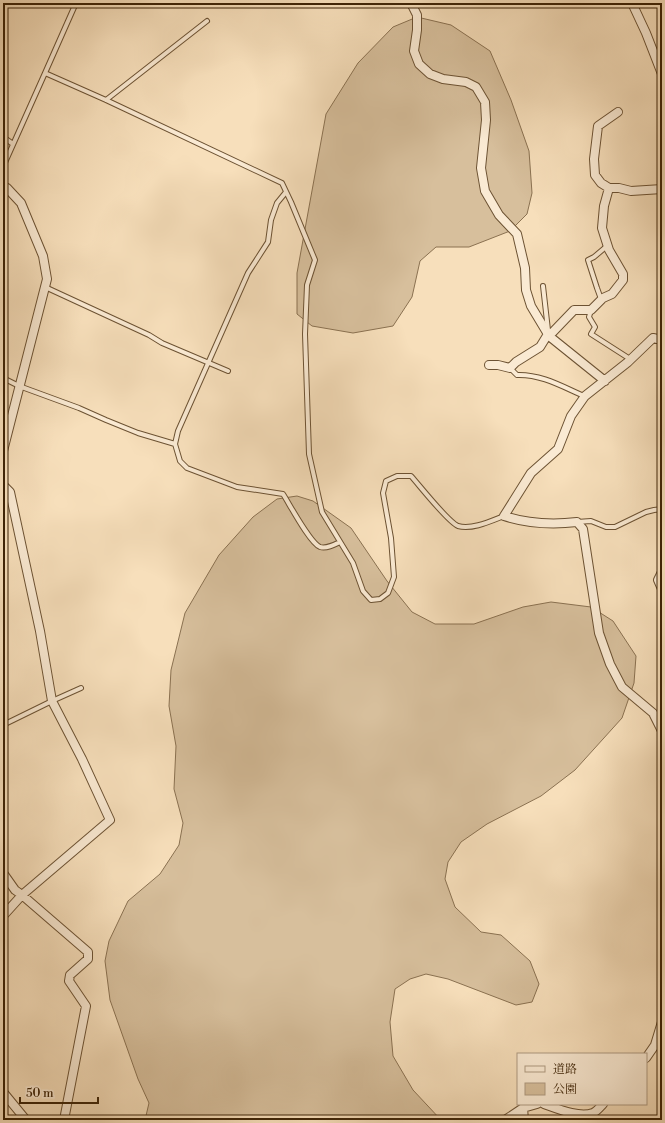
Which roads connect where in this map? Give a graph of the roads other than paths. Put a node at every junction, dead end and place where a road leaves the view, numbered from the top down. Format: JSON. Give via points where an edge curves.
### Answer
{"nodes":[{"id":1,"x":76,"y":3,"type":"edge"},
{"id":2,"x":411,"y":3,"type":"edge"},
{"id":3,"x":632,"y":3,"type":"edge"},
{"id":4,"x":207,"y":21,"type":"dead end"},
{"id":5,"x":45,"y":74,"type":"junction"},
{"id":6,"x":662,"y":74,"type":"edge"},
{"id":7,"x":106,"y":100,"type":"junction"},
{"id":8,"x":618,"y":112,"type":"dead end"},
{"id":9,"x":3,"y":137,"type":"edge"},
{"id":10,"x":13,"y":144,"type":"junction"},
{"id":11,"x":3,"y":167,"type":"edge"},
{"id":12,"x":3,"y":186,"type":"edge"},
{"id":13,"x":609,"y":188,"type":"junction"},
{"id":14,"x":662,"y":189,"type":"edge"},
{"id":15,"x":286,"y":192,"type":"junction"},
{"id":16,"x":608,"y":245,"type":"junction"},
{"id":17,"x":543,"y":286,"type":"dead end"},
{"id":18,"x":45,"y":287,"type":"junction"},
{"id":19,"x":602,"y":300,"type":"junction"},
{"id":20,"x":591,"y":310,"type":"junction"},
{"id":21,"x":549,"y":335,"type":"junction"},
{"id":22,"x":662,"y":340,"type":"edge"},
{"id":23,"x":631,"y":360,"type":"junction"},
{"id":24,"x":208,"y":362,"type":"junction"},
{"id":25,"x":489,"y":365,"type":"dead end"},
{"id":26,"x":510,"y":368,"type":"junction"},
{"id":27,"x":228,"y":371,"type":"dead end"},
{"id":28,"x":3,"y":378,"type":"edge"},
{"id":29,"x":605,"y":381,"type":"junction"},
{"id":30,"x":19,"y":386,"type":"junction"},
{"id":31,"x":585,"y":396,"type":"junction"},
{"id":32,"x":175,"y":444,"type":"junction"},
{"id":33,"x":3,"y":451,"type":"edge"},
{"id":34,"x":3,"y":485,"type":"edge"},
{"id":35,"x":662,"y":509,"type":"edge"},
{"id":36,"x":504,"y":516,"type":"junction"},
{"id":37,"x":577,"y":522,"type":"junction"},
{"id":38,"x":340,"y":542,"type":"junction"},
{"id":39,"x":662,"y":572,"type":"edge"},
{"id":40,"x":662,"y":590,"type":"edge"},
{"id":41,"x":81,"y":688,"type":"dead end"},
{"id":42,"x":52,"y":701,"type":"junction"},
{"id":43,"x":3,"y":724,"type":"edge"},
{"id":44,"x":662,"y":731,"type":"edge"},
{"id":45,"x":3,"y":873,"type":"edge"},
{"id":46,"x":22,"y":896,"type":"junction"},
{"id":47,"x":3,"y":916,"type":"edge"},
{"id":48,"x":662,"y":1022,"type":"edge"},
{"id":49,"x":647,"y":1057,"type":"edge"},
{"id":50,"x":3,"y":1092,"type":"edge"},
{"id":51,"x":534,"y":1105,"type":"edge"},
{"id":52,"x":547,"y":1105,"type":"edge"},
{"id":53,"x":601,"y":1105,"type":"edge"},
{"id":54,"x":523,"y":1108,"type":"junction"},
{"id":55,"x":26,"y":1120,"type":"edge"},
{"id":56,"x":64,"y":1120,"type":"edge"},
{"id":57,"x":505,"y":1120,"type":"edge"},
{"id":58,"x":524,"y":1120,"type":"edge"}],
"edges":[{"from":1,"to":5,"type":"lane"},
{"from":2,"to":21,"type":"street","via":[[417,15],[414,52],[419,64],[430,74],[443,79],[466,82],[476,87],[485,102],[482,168],[485,191],[499,215],[517,234],[529,301]]},
{"from":3,"to":6,"type":"street"},
{"from":4,"to":7,"type":"lane"},
{"from":5,"to":7,"type":"lane"},
{"from":5,"to":10,"type":"lane"},
{"from":7,"to":15,"type":"lane","via":[[282,183]]},
{"from":8,"to":13,"type":"street","via":[[598,126],[595,175]]},
{"from":9,"to":10,"type":"lane"},
{"from":10,"to":11,"type":"lane"},
{"from":12,"to":18,"type":"street","via":[[21,203],[43,256],[47,279]]},
{"from":13,"to":14,"type":"street","via":[[631,191]]},
{"from":13,"to":16,"type":"street","via":[[602,228]]},
{"from":15,"to":24,"type":"lane","via":[[277,203],[271,220],[268,242],[248,273]]},
{"from":15,"to":38,"type":"lane","via":[[315,260],[307,285],[305,334],[309,454],[322,512]]},
{"from":16,"to":19,"type":"lane","via":[[588,260]]},
{"from":16,"to":19,"type":"street","via":[[623,274],[623,280],[612,294]]},
{"from":17,"to":21,"type":"lane"},
{"from":18,"to":24,"type":"lane"},
{"from":18,"to":30,"type":"street"},
{"from":19,"to":20,"type":"street"},
{"from":20,"to":21,"type":"street","via":[[574,310]]},
{"from":20,"to":23,"type":"lane","via":[[589,317],[595,327],[591,334]]},
{"from":21,"to":26,"type":"street","via":[[540,347]]},
{"from":21,"to":29,"type":"street"},
{"from":22,"to":23,"type":"street","via":[[653,338]]},
{"from":23,"to":29,"type":"street"},
{"from":24,"to":27,"type":"lane"},
{"from":24,"to":32,"type":"lane","via":[[178,431]]},
{"from":25,"to":26,"type":"street"},
{"from":26,"to":31,"type":"lane","via":[[517,375],[530,375]]},
{"from":28,"to":30,"type":"lane"},
{"from":29,"to":31,"type":"street"},
{"from":30,"to":32,"type":"lane","via":[[138,433]]},
{"from":30,"to":33,"type":"street"},
{"from":31,"to":36,"type":"street","via":[[571,416],[558,449],[531,473]]},
{"from":32,"to":38,"type":"lane","via":[[180,460],[188,468],[237,487],[283,494],[312,542],[320,547],[330,547]]},
{"from":34,"to":42,"type":"street","via":[[10,492],[40,631]]},
{"from":35,"to":37,"type":"lane","via":[[646,512],[615,527],[606,527],[592,521]]},
{"from":36,"to":37,"type":"street","via":[[522,522],[555,525]]},
{"from":36,"to":38,"type":"lane","via":[[475,526],[458,526],[411,476],[397,476],[386,481],[383,493],[391,538],[394,577],[388,593],[380,599],[371,600],[363,591],[353,563]]},
{"from":37,"to":44,"type":"street","via":[[584,529],[599,633],[610,664],[622,687],[653,713]]},
{"from":39,"to":40,"type":"street","via":[[658,580]]},
{"from":41,"to":42,"type":"lane"},
{"from":42,"to":43,"type":"lane"},
{"from":42,"to":46,"type":"street","via":[[110,820]]},
{"from":45,"to":46,"type":"street"},
{"from":46,"to":47,"type":"street"},
{"from":46,"to":56,"type":"street","via":[[88,952],[88,959],[70,975],[69,981],[86,1006]]},
{"from":48,"to":49,"type":"street","via":[[655,1045]]},
{"from":50,"to":55,"type":"street"},
{"from":51,"to":54,"type":"street"},
{"from":52,"to":53,"type":"street","via":[[565,1112],[581,1114],[594,1112]]},
{"from":54,"to":57,"type":"street"},
{"from":54,"to":58,"type":"street"}]}
